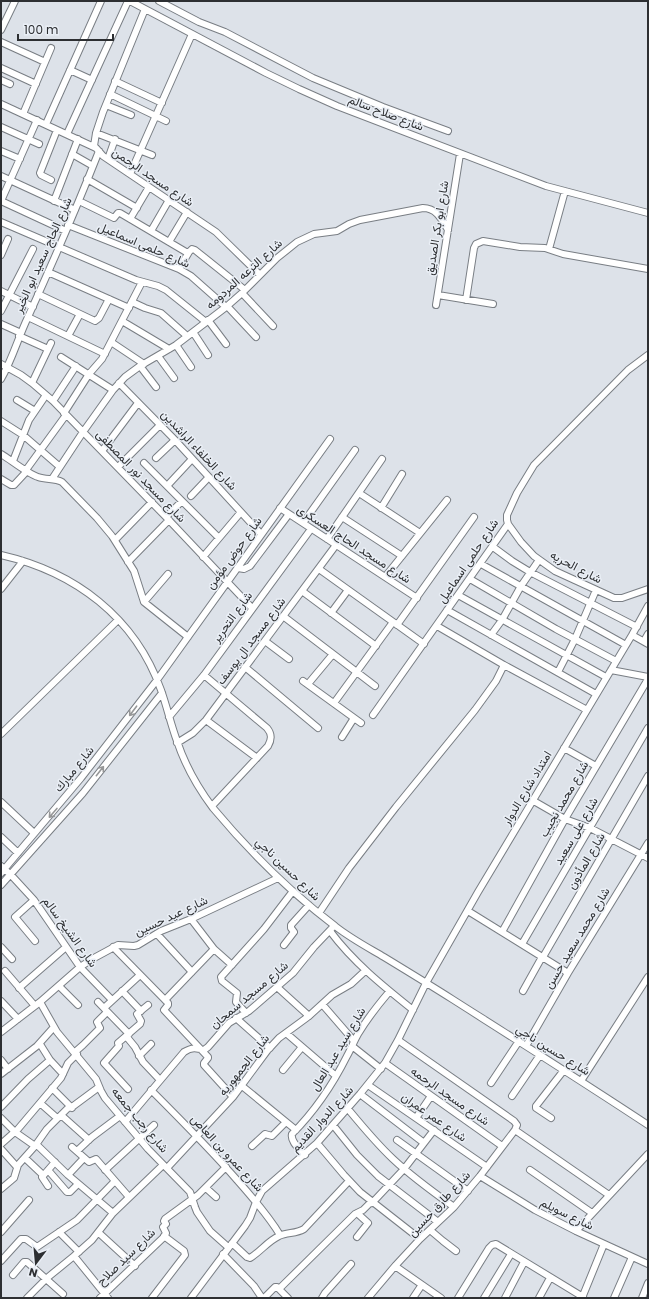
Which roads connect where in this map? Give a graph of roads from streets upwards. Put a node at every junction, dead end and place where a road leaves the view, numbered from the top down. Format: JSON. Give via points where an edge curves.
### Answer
{"nodes":[{"id":1,"x":15,"y":1,"type":"edge"},
{"id":2,"x":101,"y":1,"type":"edge"},
{"id":3,"x":129,"y":1,"type":"edge"},
{"id":4,"x":159,"y":1,"type":"edge"},
{"id":5,"x":145,"y":9,"type":"junction"},
{"id":6,"x":1,"y":30,"type":"edge"},
{"id":7,"x":192,"y":34,"type":"junction"},
{"id":8,"x":1,"y":42,"type":"edge"},
{"id":9,"x":51,"y":48,"type":"dead end"},
{"id":10,"x":45,"y":62,"type":"junction"},
{"id":11,"x":1,"y":68,"type":"edge"},
{"id":12,"x":70,"y":70,"type":"junction"},
{"id":13,"x":1,"y":80,"type":"edge"},
{"id":14,"x":92,"y":80,"type":"junction"},
{"id":15,"x":115,"y":81,"type":"junction"},
{"id":16,"x":10,"y":84,"type":"dead end"},
{"id":17,"x":36,"y":84,"type":"junction"},
{"id":18,"x":110,"y":94,"type":"junction"},
{"id":19,"x":162,"y":103,"type":"junction"},
{"id":20,"x":1,"y":104,"type":"edge"},
{"id":21,"x":106,"y":105,"type":"junction"},
{"id":22,"x":23,"y":114,"type":"junction"},
{"id":23,"x":131,"y":115,"type":"dead end"},
{"id":24,"x":156,"y":116,"type":"junction"},
{"id":25,"x":37,"y":120,"type":"junction"},
{"id":26,"x":166,"y":121,"type":"dead end"},
{"id":27,"x":46,"y":124,"type":"junction"},
{"id":28,"x":1,"y":127,"type":"edge"},
{"id":29,"x":57,"y":130,"type":"junction"},
{"id":30,"x":448,"y":130,"type":"dead end"},
{"id":31,"x":96,"y":133,"type":"junction"},
{"id":32,"x":67,"y":134,"type":"junction"},
{"id":33,"x":28,"y":139,"type":"junction"},
{"id":34,"x":78,"y":139,"type":"junction"},
{"id":35,"x":115,"y":139,"type":"junction"},
{"id":36,"x":39,"y":144,"type":"dead end"},
{"id":37,"x":96,"y":149,"type":"junction"},
{"id":38,"x":141,"y":150,"type":"junction"},
{"id":39,"x":1,"y":151,"type":"edge"},
{"id":40,"x":72,"y":154,"type":"junction"},
{"id":41,"x":460,"y":154,"type":"junction"},
{"id":42,"x":152,"y":155,"type":"dead end"},
{"id":43,"x":20,"y":159,"type":"junction"},
{"id":44,"x":108,"y":160,"type":"junction"},
{"id":45,"x":93,"y":166,"type":"junction"},
{"id":46,"x":130,"y":174,"type":"junction"},
{"id":47,"x":1,"y":176,"type":"edge"},
{"id":48,"x":87,"y":179,"type":"junction"},
{"id":49,"x":10,"y":180,"type":"junction"},
{"id":50,"x":51,"y":180,"type":"dead end"},
{"id":51,"x":149,"y":187,"type":"junction"},
{"id":52,"x":565,"y":191,"type":"junction"},
{"id":53,"x":54,"y":200,"type":"junction"},
{"id":54,"x":168,"y":200,"type":"junction"},
{"id":55,"x":1,"y":201,"type":"edge"},
{"id":56,"x":79,"y":201,"type":"junction"},
{"id":57,"x":136,"y":208,"type":"junction"},
{"id":58,"x":75,"y":210,"type":"junction"},
{"id":59,"x":187,"y":212,"type":"junction"},
{"id":60,"x":648,"y":213,"type":"edge"},
{"id":61,"x":130,"y":219,"type":"junction"},
{"id":62,"x":1,"y":222,"type":"edge"},
{"id":63,"x":67,"y":228,"type":"junction"},
{"id":64,"x":448,"y":230,"type":"junction"},
{"id":65,"x":152,"y":231,"type":"junction"},
{"id":66,"x":8,"y":239,"type":"dead end"},
{"id":67,"x":169,"y":242,"type":"junction"},
{"id":68,"x":59,"y":248,"type":"junction"},
{"id":69,"x":549,"y":249,"type":"junction"},
{"id":70,"x":33,"y":250,"type":"dead end"},
{"id":71,"x":188,"y":252,"type":"junction"},
{"id":72,"x":1,"y":254,"type":"edge"},
{"id":73,"x":648,"y":268,"type":"edge"},
{"id":74,"x":179,"y":269,"type":"junction"},
{"id":75,"x":48,"y":272,"type":"junction"},
{"id":76,"x":260,"y":275,"type":"junction"},
{"id":77,"x":142,"y":282,"type":"junction"},
{"id":78,"x":1,"y":291,"type":"edge"},
{"id":79,"x":243,"y":291,"type":"junction"},
{"id":80,"x":38,"y":294,"type":"junction"},
{"id":81,"x":9,"y":295,"type":"junction"},
{"id":82,"x":438,"y":295,"type":"junction"},
{"id":83,"x":109,"y":299,"type":"junction"},
{"id":84,"x":466,"y":300,"type":"junction"},
{"id":85,"x":493,"y":304,"type":"dead end"},
{"id":86,"x":130,"y":305,"type":"junction"},
{"id":87,"x":436,"y":305,"type":"dead end"},
{"id":88,"x":32,"y":307,"type":"junction"},
{"id":89,"x":226,"y":307,"type":"junction"},
{"id":90,"x":1,"y":311,"type":"edge"},
{"id":91,"x":80,"y":314,"type":"junction"},
{"id":92,"x":28,"y":317,"type":"junction"},
{"id":93,"x":122,"y":321,"type":"junction"},
{"id":94,"x":207,"y":321,"type":"junction"},
{"id":95,"x":1,"y":324,"type":"edge"},
{"id":96,"x":273,"y":326,"type":"dead end"},
{"id":97,"x":193,"y":332,"type":"junction"},
{"id":98,"x":20,"y":334,"type":"junction"},
{"id":99,"x":68,"y":336,"type":"junction"},
{"id":100,"x":187,"y":336,"type":"junction"},
{"id":101,"x":256,"y":337,"type":"dead end"},
{"id":102,"x":111,"y":342,"type":"junction"},
{"id":103,"x":51,"y":343,"type":"dead end"},
{"id":104,"x":226,"y":344,"type":"dead end"},
{"id":105,"x":176,"y":345,"type":"junction"},
{"id":106,"x":48,"y":349,"type":"junction"},
{"id":107,"x":169,"y":349,"type":"junction"},
{"id":108,"x":105,"y":354,"type":"junction"},
{"id":109,"x":208,"y":355,"type":"dead end"},
{"id":110,"x":648,"y":355,"type":"edge"},
{"id":111,"x":158,"y":356,"type":"junction"},
{"id":112,"x":61,"y":357,"type":"dead end"},
{"id":113,"x":1,"y":364,"type":"edge"},
{"id":114,"x":142,"y":365,"type":"junction"},
{"id":115,"x":76,"y":366,"type":"junction"},
{"id":116,"x":8,"y":367,"type":"junction"},
{"id":117,"x":191,"y":367,"type":"dead end"},
{"id":118,"x":89,"y":374,"type":"junction"},
{"id":119,"x":174,"y":378,"type":"dead end"},
{"id":120,"x":1,"y":379,"type":"edge"},
{"id":121,"x":32,"y":383,"type":"junction"},
{"id":122,"x":119,"y":383,"type":"junction"},
{"id":123,"x":156,"y":387,"type":"dead end"},
{"id":124,"x":113,"y":390,"type":"junction"},
{"id":125,"x":46,"y":395,"type":"junction"},
{"id":126,"x":17,"y":400,"type":"dead end"},
{"id":127,"x":53,"y":402,"type":"junction"},
{"id":128,"x":138,"y":403,"type":"junction"},
{"id":129,"x":35,"y":411,"type":"junction"},
{"id":130,"x":65,"y":414,"type":"junction"},
{"id":131,"x":1,"y":421,"type":"edge"},
{"id":132,"x":160,"y":425,"type":"junction"},
{"id":133,"x":83,"y":432,"type":"junction"},
{"id":134,"x":23,"y":436,"type":"junction"},
{"id":135,"x":330,"y":439,"type":"dead end"},
{"id":136,"x":175,"y":440,"type":"junction"},
{"id":137,"x":40,"y":450,"type":"junction"},
{"id":138,"x":355,"y":450,"type":"dead end"},
{"id":139,"x":102,"y":451,"type":"junction"},
{"id":140,"x":1,"y":454,"type":"edge"},
{"id":141,"x":156,"y":458,"type":"dead end"},
{"id":142,"x":192,"y":459,"type":"junction"},
{"id":143,"x":382,"y":459,"type":"dead end"},
{"id":144,"x":13,"y":461,"type":"junction"},
{"id":145,"x":144,"y":463,"type":"dead end"},
{"id":146,"x":60,"y":467,"type":"junction"},
{"id":147,"x":118,"y":467,"type":"junction"},
{"id":148,"x":27,"y":470,"type":"junction"},
{"id":149,"x":402,"y":474,"type":"dead end"},
{"id":150,"x":209,"y":477,"type":"junction"},
{"id":151,"x":1,"y":479,"type":"edge"},
{"id":152,"x":52,"y":479,"type":"junction"},
{"id":153,"x":167,"y":486,"type":"junction"},
{"id":154,"x":359,"y":493,"type":"junction"},
{"id":155,"x":191,"y":496,"type":"dead end"},
{"id":156,"x":447,"y":500,"type":"dead end"},
{"id":157,"x":182,"y":501,"type":"junction"},
{"id":158,"x":152,"y":502,"type":"junction"},
{"id":159,"x":280,"y":508,"type":"junction"},
{"id":160,"x":381,"y":508,"type":"junction"},
{"id":161,"x":241,"y":512,"type":"junction"},
{"id":162,"x":289,"y":514,"type":"junction"},
{"id":163,"x":342,"y":516,"type":"junction"},
{"id":164,"x":474,"y":517,"type":"dead end"},
{"id":165,"x":168,"y":518,"type":"junction"},
{"id":166,"x":303,"y":523,"type":"junction"},
{"id":167,"x":508,"y":524,"type":"junction"},
{"id":168,"x":311,"y":529,"type":"junction"},
{"id":169,"x":420,"y":533,"type":"junction"},
{"id":170,"x":261,"y":534,"type":"junction"},
{"id":171,"x":219,"y":538,"type":"junction"},
{"id":172,"x":327,"y":539,"type":"junction"},
{"id":173,"x":115,"y":540,"type":"junction"},
{"id":174,"x":336,"y":545,"type":"junction"},
{"id":175,"x":492,"y":547,"type":"junction"},
{"id":176,"x":1,"y":555,"type":"edge"},
{"id":177,"x":402,"y":556,"type":"junction"},
{"id":178,"x":204,"y":557,"type":"junction"},
{"id":179,"x":540,"y":560,"type":"junction"},
{"id":180,"x":23,"y":561,"type":"junction"},
{"id":181,"x":128,"y":562,"type":"junction"},
{"id":182,"x":480,"y":564,"type":"junction"},
{"id":183,"x":238,"y":568,"type":"junction"},
{"id":184,"x":319,"y":569,"type":"junction"},
{"id":185,"x":530,"y":572,"type":"junction"},
{"id":186,"x":168,"y":574,"type":"dead end"},
{"id":187,"x":385,"y":577,"type":"junction"},
{"id":188,"x":470,"y":579,"type":"junction"},
{"id":189,"x":227,"y":582,"type":"junction"},
{"id":190,"x":521,"y":586,"type":"junction"},
{"id":191,"x":1,"y":589,"type":"edge"},
{"id":192,"x":648,"y":589,"type":"edge"},
{"id":193,"x":348,"y":590,"type":"junction"},
{"id":194,"x":596,"y":590,"type":"junction"},
{"id":195,"x":302,"y":591,"type":"junction"},
{"id":196,"x":458,"y":596,"type":"junction"},
{"id":197,"x":417,"y":598,"type":"junction"},
{"id":198,"x":144,"y":602,"type":"junction"},
{"id":199,"x":590,"y":603,"type":"junction"},
{"id":200,"x":512,"y":604,"type":"junction"},
{"id":201,"x":648,"y":606,"type":"edge"},
{"id":202,"x":252,"y":608,"type":"junction"},
{"id":203,"x":448,"y":610,"type":"junction"},
{"id":204,"x":331,"y":613,"type":"junction"},
{"id":205,"x":283,"y":616,"type":"junction"},
{"id":206,"x":118,"y":620,"type":"junction"},
{"id":207,"x":502,"y":620,"type":"junction"},
{"id":208,"x":583,"y":621,"type":"junction"},
{"id":209,"x":395,"y":624,"type":"junction"},
{"id":210,"x":436,"y":626,"type":"junction"},
{"id":211,"x":637,"y":627,"type":"junction"},
{"id":212,"x":648,"y":634,"type":"edge"},
{"id":213,"x":491,"y":635,"type":"junction"},
{"id":214,"x":632,"y":635,"type":"junction"},
{"id":215,"x":188,"y":637,"type":"junction"},
{"id":216,"x":575,"y":639,"type":"junction"},
{"id":217,"x":265,"y":641,"type":"junction"},
{"id":218,"x":646,"y":643,"type":"edge"},
{"id":219,"x":424,"y":644,"type":"junction"},
{"id":220,"x":626,"y":645,"type":"junction"},
{"id":221,"x":376,"y":646,"type":"junction"},
{"id":222,"x":333,"y":654,"type":"junction"},
{"id":223,"x":567,"y":656,"type":"junction"},
{"id":224,"x":289,"y":659,"type":"dead end"},
{"id":225,"x":616,"y":661,"type":"junction"},
{"id":226,"x":504,"y":665,"type":"junction"},
{"id":227,"x":245,"y":667,"type":"junction"},
{"id":228,"x":611,"y":670,"type":"junction"},
{"id":229,"x":357,"y":672,"type":"junction"},
{"id":230,"x":558,"y":672,"type":"junction"},
{"id":231,"x":204,"y":675,"type":"junction"},
{"id":232,"x":606,"y":677,"type":"junction"},
{"id":233,"x":648,"y":678,"type":"edge"},
{"id":234,"x":157,"y":680,"type":"junction"},
{"id":235,"x":375,"y":686,"type":"dead end"},
{"id":236,"x":162,"y":693,"type":"junction"},
{"id":237,"x":226,"y":693,"type":"junction"},
{"id":238,"x":596,"y":694,"type":"junction"},
{"id":239,"x":334,"y":703,"type":"junction"},
{"id":240,"x":587,"y":710,"type":"junction"},
{"id":241,"x":373,"y":715,"type":"dead end"},
{"id":242,"x":169,"y":717,"type":"junction"},
{"id":243,"x":354,"y":718,"type":"junction"},
{"id":244,"x":206,"y":720,"type":"junction"},
{"id":245,"x":361,"y":722,"type":"dead end"},
{"id":246,"x":318,"y":728,"type":"dead end"},
{"id":247,"x":648,"y":728,"type":"edge"},
{"id":248,"x":1,"y":734,"type":"edge"},
{"id":249,"x":342,"y":737,"type":"dead end"},
{"id":250,"x":177,"y":743,"type":"junction"},
{"id":251,"x":564,"y":748,"type":"junction"},
{"id":252,"x":257,"y":758,"type":"junction"},
{"id":253,"x":596,"y":766,"type":"junction"},
{"id":254,"x":648,"y":776,"type":"edge"},
{"id":255,"x":81,"y":778,"type":"junction"},
{"id":256,"x":89,"y":785,"type":"junction"},
{"id":257,"x":532,"y":800,"type":"junction"},
{"id":258,"x":1,"y":802,"type":"edge"},
{"id":259,"x":212,"y":806,"type":"junction"},
{"id":260,"x":565,"y":819,"type":"junction"},
{"id":261,"x":590,"y":828,"type":"junction"},
{"id":262,"x":34,"y":833,"type":"junction"},
{"id":263,"x":1,"y":837,"type":"edge"},
{"id":264,"x":612,"y":839,"type":"junction"},
{"id":265,"x":648,"y":843,"type":"edge"},
{"id":266,"x":18,"y":853,"type":"junction"},
{"id":267,"x":642,"y":854,"type":"junction"},
{"id":268,"x":648,"y":858,"type":"edge"},
{"id":269,"x":2,"y":869,"type":"edge"},
{"id":270,"x":11,"y":875,"type":"junction"},
{"id":271,"x":278,"y":878,"type":"junction"},
{"id":272,"x":1,"y":885,"type":"edge"},
{"id":273,"x":293,"y":892,"type":"junction"},
{"id":274,"x":34,"y":900,"type":"junction"},
{"id":275,"x":309,"y":905,"type":"junction"},
{"id":276,"x":468,"y":911,"type":"junction"},
{"id":277,"x":319,"y":913,"type":"junction"},
{"id":278,"x":191,"y":919,"type":"junction"},
{"id":279,"x":334,"y":926,"type":"junction"},
{"id":280,"x":330,"y":931,"type":"junction"},
{"id":281,"x":502,"y":932,"type":"junction"},
{"id":282,"x":157,"y":934,"type":"junction"},
{"id":283,"x":35,"y":941,"type":"dead end"},
{"id":284,"x":522,"y":944,"type":"junction"},
{"id":285,"x":284,"y":945,"type":"dead end"},
{"id":286,"x":1,"y":947,"type":"edge"},
{"id":287,"x":113,"y":947,"type":"junction"},
{"id":288,"x":66,"y":948,"type":"junction"},
{"id":289,"x":214,"y":949,"type":"junction"},
{"id":290,"x":542,"y":957,"type":"junction"},
{"id":291,"x":12,"y":959,"type":"dead end"},
{"id":292,"x":232,"y":965,"type":"junction"},
{"id":293,"x":80,"y":967,"type":"junction"},
{"id":294,"x":5,"y":971,"type":"dead end"},
{"id":295,"x":192,"y":972,"type":"junction"},
{"id":296,"x":366,"y":972,"type":"junction"},
{"id":297,"x":568,"y":973,"type":"junction"},
{"id":298,"x":140,"y":975,"type":"junction"},
{"id":299,"x":648,"y":977,"type":"edge"},
{"id":300,"x":426,"y":983,"type":"junction"},
{"id":301,"x":59,"y":986,"type":"junction"},
{"id":302,"x":277,"y":987,"type":"junction"},
{"id":303,"x":19,"y":988,"type":"junction"},
{"id":304,"x":122,"y":991,"type":"junction"},
{"id":305,"x":523,"y":991,"type":"dead end"},
{"id":306,"x":389,"y":992,"type":"junction"},
{"id":307,"x":112,"y":1000,"type":"junction"},
{"id":308,"x":165,"y":1000,"type":"junction"},
{"id":309,"x":1,"y":1002,"type":"edge"},
{"id":310,"x":98,"y":1002,"type":"dead end"},
{"id":311,"x":37,"y":1004,"type":"junction"},
{"id":312,"x":322,"y":1004,"type":"junction"},
{"id":313,"x":78,"y":1005,"type":"dead end"},
{"id":314,"x":148,"y":1005,"type":"dead end"},
{"id":315,"x":106,"y":1010,"type":"junction"},
{"id":316,"x":413,"y":1010,"type":"junction"},
{"id":317,"x":141,"y":1011,"type":"junction"},
{"id":318,"x":246,"y":1013,"type":"junction"},
{"id":319,"x":309,"y":1016,"type":"junction"},
{"id":320,"x":18,"y":1018,"type":"junction"},
{"id":321,"x":236,"y":1018,"type":"junction"},
{"id":322,"x":54,"y":1027,"type":"junction"},
{"id":323,"x":1,"y":1031,"type":"edge"},
{"id":324,"x":286,"y":1033,"type":"junction"},
{"id":325,"x":127,"y":1035,"type":"junction"},
{"id":326,"x":398,"y":1040,"type":"junction"},
{"id":327,"x":519,"y":1041,"type":"junction"},
{"id":328,"x":353,"y":1043,"type":"junction"},
{"id":329,"x":40,"y":1044,"type":"junction"},
{"id":330,"x":151,"y":1044,"type":"dead end"},
{"id":331,"x":526,"y":1046,"type":"junction"},
{"id":332,"x":302,"y":1047,"type":"junction"},
{"id":333,"x":270,"y":1048,"type":"junction"},
{"id":334,"x":200,"y":1049,"type":"junction"},
{"id":335,"x":76,"y":1053,"type":"junction"},
{"id":336,"x":540,"y":1055,"type":"junction"},
{"id":337,"x":139,"y":1056,"type":"junction"},
{"id":338,"x":1,"y":1060,"type":"edge"},
{"id":339,"x":50,"y":1060,"type":"junction"},
{"id":340,"x":383,"y":1066,"type":"junction"},
{"id":341,"x":8,"y":1069,"type":"junction"},
{"id":342,"x":283,"y":1070,"type":"dead end"},
{"id":343,"x":564,"y":1070,"type":"junction"},
{"id":344,"x":1,"y":1074,"type":"edge"},
{"id":345,"x":63,"y":1074,"type":"junction"},
{"id":346,"x":336,"y":1076,"type":"junction"},
{"id":347,"x":160,"y":1080,"type":"junction"},
{"id":348,"x":581,"y":1081,"type":"junction"},
{"id":349,"x":491,"y":1083,"type":"dead end"},
{"id":350,"x":368,"y":1085,"type":"junction"},
{"id":351,"x":242,"y":1086,"type":"junction"},
{"id":352,"x":99,"y":1087,"type":"junction"},
{"id":353,"x":52,"y":1088,"type":"junction"},
{"id":354,"x":128,"y":1089,"type":"dead end"},
{"id":355,"x":151,"y":1090,"type":"junction"},
{"id":356,"x":360,"y":1094,"type":"junction"},
{"id":357,"x":432,"y":1096,"type":"junction"},
{"id":358,"x":512,"y":1096,"type":"dead end"},
{"id":359,"x":233,"y":1097,"type":"junction"},
{"id":360,"x":40,"y":1103,"type":"junction"},
{"id":361,"x":1,"y":1107,"type":"edge"},
{"id":362,"x":72,"y":1108,"type":"junction"},
{"id":363,"x":348,"y":1109,"type":"junction"},
{"id":364,"x":59,"y":1116,"type":"junction"},
{"id":365,"x":120,"y":1116,"type":"junction"},
{"id":366,"x":1,"y":1118,"type":"edge"},
{"id":367,"x":416,"y":1118,"type":"junction"},
{"id":368,"x":551,"y":1118,"type":"dead end"},
{"id":369,"x":126,"y":1122,"type":"junction"},
{"id":370,"x":286,"y":1122,"type":"junction"},
{"id":371,"x":154,"y":1125,"type":"dead end"},
{"id":372,"x":333,"y":1125,"type":"junction"},
{"id":373,"x":648,"y":1125,"type":"edge"},
{"id":374,"x":296,"y":1130,"type":"junction"},
{"id":375,"x":434,"y":1130,"type":"junction"},
{"id":376,"x":515,"y":1130,"type":"junction"},
{"id":377,"x":15,"y":1132,"type":"junction"},
{"id":378,"x":196,"y":1135,"type":"junction"},
{"id":379,"x":138,"y":1139,"type":"junction"},
{"id":380,"x":89,"y":1140,"type":"junction"},
{"id":381,"x":397,"y":1140,"type":"dead end"},
{"id":382,"x":317,"y":1143,"type":"junction"},
{"id":383,"x":424,"y":1143,"type":"junction"},
{"id":384,"x":1,"y":1144,"type":"edge"},
{"id":385,"x":36,"y":1145,"type":"junction"},
{"id":386,"x":252,"y":1146,"type":"dead end"},
{"id":387,"x":502,"y":1146,"type":"junction"},
{"id":388,"x":1,"y":1149,"type":"edge"},
{"id":389,"x":416,"y":1154,"type":"junction"},
{"id":390,"x":648,"y":1154,"type":"edge"},
{"id":391,"x":305,"y":1155,"type":"junction"},
{"id":392,"x":25,"y":1158,"type":"junction"},
{"id":393,"x":84,"y":1158,"type":"junction"},
{"id":394,"x":55,"y":1162,"type":"junction"},
{"id":395,"x":165,"y":1166,"type":"junction"},
{"id":396,"x":226,"y":1167,"type":"junction"},
{"id":397,"x":487,"y":1167,"type":"junction"},
{"id":398,"x":17,"y":1168,"type":"junction"},
{"id":399,"x":404,"y":1169,"type":"junction"},
{"id":400,"x":48,"y":1170,"type":"junction"},
{"id":401,"x":105,"y":1170,"type":"junction"},
{"id":402,"x":530,"y":1170,"type":"dead end"},
{"id":403,"x":68,"y":1175,"type":"junction"},
{"id":404,"x":43,"y":1176,"type":"junction"},
{"id":405,"x":480,"y":1176,"type":"junction"},
{"id":406,"x":115,"y":1181,"type":"junction"},
{"id":407,"x":349,"y":1182,"type":"junction"},
{"id":408,"x":78,"y":1184,"type":"junction"},
{"id":409,"x":389,"y":1185,"type":"junction"},
{"id":410,"x":48,"y":1186,"type":"dead end"},
{"id":411,"x":206,"y":1188,"type":"junction"},
{"id":412,"x":1,"y":1189,"type":"edge"},
{"id":413,"x":468,"y":1191,"type":"junction"},
{"id":414,"x":609,"y":1195,"type":"junction"},
{"id":415,"x":129,"y":1197,"type":"junction"},
{"id":416,"x":216,"y":1197,"type":"dead end"},
{"id":417,"x":97,"y":1199,"type":"junction"},
{"id":418,"x":29,"y":1200,"type":"dead end"},
{"id":419,"x":193,"y":1200,"type":"junction"},
{"id":420,"x":256,"y":1202,"type":"junction"},
{"id":421,"x":372,"y":1202,"type":"junction"},
{"id":422,"x":454,"y":1207,"type":"junction"},
{"id":423,"x":113,"y":1213,"type":"junction"},
{"id":424,"x":357,"y":1213,"type":"junction"},
{"id":425,"x":592,"y":1213,"type":"junction"},
{"id":426,"x":438,"y":1222,"type":"junction"},
{"id":427,"x":2,"y":1228,"type":"edge"},
{"id":428,"x":430,"y":1230,"type":"junction"},
{"id":429,"x":576,"y":1231,"type":"junction"},
{"id":430,"x":59,"y":1232,"type":"junction"},
{"id":431,"x":99,"y":1233,"type":"junction"},
{"id":432,"x":280,"y":1235,"type":"junction"},
{"id":433,"x":164,"y":1236,"type":"junction"},
{"id":434,"x":358,"y":1237,"type":"dead end"},
{"id":435,"x":420,"y":1239,"type":"junction"},
{"id":436,"x":604,"y":1244,"type":"junction"},
{"id":437,"x":230,"y":1245,"type":"junction"},
{"id":438,"x":456,"y":1251,"type":"dead end"},
{"id":439,"x":76,"y":1254,"type":"junction"},
{"id":440,"x":224,"y":1254,"type":"junction"},
{"id":441,"x":511,"y":1254,"type":"junction"},
{"id":442,"x":632,"y":1257,"type":"junction"},
{"id":443,"x":1,"y":1260,"type":"edge"},
{"id":444,"x":524,"y":1262,"type":"junction"},
{"id":445,"x":351,"y":1264,"type":"dead end"},
{"id":446,"x":648,"y":1264,"type":"edge"},
{"id":447,"x":135,"y":1266,"type":"junction"},
{"id":448,"x":395,"y":1266,"type":"junction"},
{"id":449,"x":13,"y":1275,"type":"dead end"},
{"id":450,"x":47,"y":1278,"type":"junction"},
{"id":451,"x":550,"y":1278,"type":"junction"},
{"id":452,"x":648,"y":1283,"type":"edge"},
{"id":453,"x":421,"y":1286,"type":"junction"},
{"id":454,"x":279,"y":1289,"type":"junction"},
{"id":455,"x":63,"y":1294,"type":"dead end"},
{"id":456,"x":104,"y":1297,"type":"edge"},
{"id":457,"x":582,"y":1297,"type":"edge"},
{"id":458,"x":27,"y":1298,"type":"edge"},
{"id":459,"x":152,"y":1298,"type":"edge"},
{"id":460,"x":191,"y":1298,"type":"edge"},
{"id":461,"x":263,"y":1298,"type":"edge"},
{"id":462,"x":288,"y":1298,"type":"edge"},
{"id":463,"x":322,"y":1298,"type":"edge"},
{"id":464,"x":368,"y":1298,"type":"edge"},
{"id":465,"x":413,"y":1298,"type":"edge"},
{"id":466,"x":441,"y":1298,"type":"edge"},
{"id":467,"x":458,"y":1298,"type":"edge"},
{"id":468,"x":484,"y":1298,"type":"edge"},
{"id":469,"x":505,"y":1298,"type":"edge"},
{"id":470,"x":539,"y":1298,"type":"edge"},
{"id":471,"x":614,"y":1298,"type":"edge"},
{"id":472,"x":642,"y":1298,"type":"edge"}],
"edges":[{"from":1,"to":6,"type":"street"},
{"from":2,"to":12,"type":"street"},
{"from":3,"to":5,"type":"street","name":"شارع صلاح سالم"},
{"from":3,"to":14,"type":"street"},
{"from":4,"to":30,"type":"street","via":[[319,80],[383,107]]},
{"from":5,"to":7,"type":"street","name":"شارع صلاح سالم"},
{"from":5,"to":15,"type":"street","name":"شارع الحاج سعيد ابو الخير"},
{"from":7,"to":19,"type":"street"},
{"from":7,"to":41,"type":"street","name":"شارع صلاح سالم","via":[[299,89]]},
{"from":8,"to":10,"type":"street"},
{"from":9,"to":10,"type":"street"},
{"from":10,"to":17,"type":"street"},
{"from":11,"to":17,"type":"street"},
{"from":12,"to":14,"type":"street"},
{"from":12,"to":27,"type":"street"},
{"from":13,"to":16,"type":"street"},
{"from":14,"to":32,"type":"street"},
{"from":15,"to":18,"type":"street","name":"شارع الحاج سعيد ابو الخير"},
{"from":15,"to":19,"type":"street"},
{"from":17,"to":22,"type":"street"},
{"from":18,"to":21,"type":"street","name":"شارع الحاج سعيد ابو الخير"},
{"from":18,"to":24,"type":"street"},
{"from":19,"to":24,"type":"street"},
{"from":20,"to":22,"type":"street","name":"شارع مسجد الرحمن"},
{"from":21,"to":23,"type":"street"},
{"from":21,"to":31,"type":"street","name":"شارع الحاج سعيد ابو الخير"},
{"from":22,"to":25,"type":"street","name":"شارع مسجد الرحمن"},
{"from":24,"to":26,"type":"street"},
{"from":24,"to":38,"type":"street"},
{"from":25,"to":27,"type":"street","name":"شارع مسجد الرحمن"},
{"from":25,"to":33,"type":"street"},
{"from":27,"to":29,"type":"street","name":"شارع مسجد الرحمن"},
{"from":28,"to":33,"type":"street"},
{"from":29,"to":32,"type":"street","name":"شارع مسجد الرحمن"},
{"from":29,"to":50,"type":"street","via":[[40,173]]},
{"from":31,"to":35,"type":"street"},
{"from":31,"to":37,"type":"street","name":"شارع الحاج سعيد ابو الخير"},
{"from":32,"to":34,"type":"street","name":"شارع مسجد الرحمن"},
{"from":33,"to":36,"type":"street"},
{"from":33,"to":43,"type":"street"},
{"from":34,"to":37,"type":"street","name":"شارع مسجد الرحمن"},
{"from":34,"to":40,"type":"street"},
{"from":35,"to":38,"type":"street"},
{"from":35,"to":44,"type":"street"},
{"from":37,"to":44,"type":"street","name":"شارع مسجد الرحمن"},
{"from":37,"to":45,"type":"street","name":"شارع الحاج سعيد ابو الخير"},
{"from":38,"to":42,"type":"street"},
{"from":38,"to":46,"type":"street"},
{"from":39,"to":43,"type":"street"},
{"from":40,"to":45,"type":"street"},
{"from":40,"to":53,"type":"street"},
{"from":41,"to":52,"type":"street","name":"شارع صلاح سالم"},
{"from":41,"to":64,"type":"street","name":"شارع ابو بكر الصديق"},
{"from":43,"to":49,"type":"street"},
{"from":44,"to":46,"type":"street","name":"شارع مسجد الرحمن"},
{"from":45,"to":48,"type":"street","name":"شارع الحاج سعيد ابو الخير"},
{"from":46,"to":51,"type":"street","name":"شارع مسجد الرحمن"},
{"from":47,"to":49,"type":"street"},
{"from":48,"to":56,"type":"street","name":"شارع الحاج سعيد ابو الخير"},
{"from":48,"to":57,"type":"street"},
{"from":49,"to":53,"type":"street"},
{"from":49,"to":55,"type":"street"},
{"from":51,"to":54,"type":"street","name":"شارع مسجد الرحمن"},
{"from":51,"to":57,"type":"street"},
{"from":52,"to":60,"type":"street","name":"شارع صلاح سالم"},
{"from":52,"to":69,"type":"street"},
{"from":53,"to":58,"type":"street"},
{"from":54,"to":59,"type":"street","name":"شارع مسجد الرحمن"},
{"from":54,"to":65,"type":"street"},
{"from":55,"to":63,"type":"street","name":"شارع حلمى اسماعيل"},
{"from":56,"to":58,"type":"street","name":"شارع الحاج سعيد ابو الخير"},
{"from":56,"to":61,"type":"street","via":[[114,218],[119,213]]},
{"from":57,"to":61,"type":"street"},
{"from":58,"to":63,"type":"street","name":"شارع الحاج سعيد ابو الخير"},
{"from":59,"to":67,"type":"street"},
{"from":59,"to":76,"type":"street","name":"شارع مسجد الرحمن","via":[[216,232]]},
{"from":61,"to":65,"type":"street"},
{"from":62,"to":68,"type":"street"},
{"from":63,"to":68,"type":"street","name":"شارع الحاج سعيد ابو الخير"},
{"from":63,"to":74,"type":"street","name":"شارع حلمى اسماعيل"},
{"from":64,"to":76,"type":"street","name":"شارع الترعه المردومه","via":[[437,213],[428,208],[360,220],[337,231],[314,234],[301,239]]},
{"from":64,"to":82,"type":"street","name":"شارع ابو بكر الصديق"},
{"from":65,"to":67,"type":"street"},
{"from":66,"to":72,"type":"street"},
{"from":67,"to":71,"type":"street"},
{"from":68,"to":75,"type":"street","name":"شارع الحاج سعيد ابو الخير"},
{"from":68,"to":77,"type":"street"},
{"from":69,"to":73,"type":"street","via":[[563,254]]},
{"from":69,"to":84,"type":"street","via":[[479,242],[474,248]]},
{"from":70,"to":81,"type":"street"},
{"from":71,"to":74,"type":"street"},
{"from":71,"to":79,"type":"street","via":[[195,250]]},
{"from":74,"to":89,"type":"street","name":"شارع حلمى اسماعيل","via":[[191,276]]},
{"from":75,"to":80,"type":"street","name":"شارع الحاج سعيد ابو الخير"},
{"from":75,"to":83,"type":"street"},
{"from":76,"to":79,"type":"street","name":"شارع الترعه المردومه"},
{"from":77,"to":86,"type":"street"},
{"from":77,"to":94,"type":"street","via":[[166,290]]},
{"from":78,"to":81,"type":"street"},
{"from":79,"to":89,"type":"street","name":"شارع الترعه المردومه"},
{"from":79,"to":96,"type":"street"},
{"from":80,"to":88,"type":"street","name":"شارع الحاج سعيد ابو الخير"},
{"from":80,"to":91,"type":"street"},
{"from":81,"to":88,"type":"street"},
{"from":81,"to":90,"type":"street"},
{"from":82,"to":84,"type":"street"},
{"from":82,"to":87,"type":"street","name":"شارع ابو بكر الصديق"},
{"from":83,"to":86,"type":"street"},
{"from":83,"to":91,"type":"street","via":[[97,320]]},
{"from":84,"to":85,"type":"street"},
{"from":86,"to":93,"type":"street"},
{"from":86,"to":100,"type":"street","via":[[162,314]]},
{"from":88,"to":92,"type":"street","name":"شارع الحاج سعيد ابو الخير"},
{"from":89,"to":94,"type":"street","name":"شارع الترعه المردومه"},
{"from":89,"to":101,"type":"street","name":"شارع حلمى اسماعيل"},
{"from":91,"to":99,"type":"street"},
{"from":92,"to":98,"type":"street","name":"شارع الحاج سعيد ابو الخير"},
{"from":92,"to":99,"type":"street"},
{"from":93,"to":102,"type":"street"},
{"from":93,"to":107,"type":"street"},
{"from":94,"to":97,"type":"street","name":"شارع الترعه المردومه"},
{"from":94,"to":104,"type":"street"},
{"from":95,"to":98,"type":"street"},
{"from":97,"to":100,"type":"street","name":"شارع الترعه المردومه"},
{"from":97,"to":109,"type":"street"},
{"from":98,"to":106,"type":"street"},
{"from":98,"to":116,"type":"street","name":"شارع الحاج سعيد ابو الخير"},
{"from":99,"to":108,"type":"street"},
{"from":100,"to":105,"type":"street","name":"شارع الترعه المردومه"},
{"from":102,"to":108,"type":"street"},
{"from":102,"to":114,"type":"street"},
{"from":103,"to":106,"type":"street"},
{"from":105,"to":107,"type":"street","name":"شارع الترعه المردومه"},
{"from":105,"to":117,"type":"street"},
{"from":106,"to":121,"type":"street"},
{"from":107,"to":111,"type":"street","name":"شارع الترعه المردومه"},
{"from":108,"to":118,"type":"street"},
{"from":110,"to":167,"type":"street","name":"شارع حلمى اسماعيل","via":[[628,370],[534,465],[509,509]]},
{"from":111,"to":114,"type":"street","name":"شارع الترعه المردومه"},
{"from":111,"to":119,"type":"street"},
{"from":112,"to":115,"type":"street"},
{"from":113,"to":116,"type":"street","name":"شارع مسجد نور المصطفى"},
{"from":114,"to":122,"type":"street","name":"شارع الترعه المردومه"},
{"from":114,"to":123,"type":"street"},
{"from":115,"to":118,"type":"street"},
{"from":115,"to":127,"type":"street"},
{"from":116,"to":120,"type":"street","name":"شارع الحاج سعيد ابو الخير"},
{"from":116,"to":121,"type":"street","name":"شارع مسجد نور المصطفى"},
{"from":118,"to":124,"type":"street"},
{"from":118,"to":130,"type":"street"},
{"from":121,"to":125,"type":"street","name":"شارع مسجد نور المصطفى"},
{"from":122,"to":124,"type":"street","name":"شارع الترعه المردومه"},
{"from":122,"to":128,"type":"street","name":"شارع الخلفاء الراشدين"},
{"from":124,"to":133,"type":"street","name":"شارع الترعه المردومه"},
{"from":125,"to":127,"type":"street","name":"شارع مسجد نور المصطفى"},
{"from":125,"to":129,"type":"street"},
{"from":126,"to":129,"type":"street"},
{"from":127,"to":130,"type":"street","name":"شارع مسجد نور المصطفى"},
{"from":128,"to":132,"type":"street","name":"شارع الخلفاء الراشدين"},
{"from":128,"to":139,"type":"street"},
{"from":129,"to":134,"type":"street"},
{"from":130,"to":133,"type":"street","name":"شارع مسجد نور المصطفى"},
{"from":130,"to":137,"type":"street"},
{"from":131,"to":134,"type":"street"},
{"from":132,"to":136,"type":"street","name":"شارع الخلفاء الراشدين"},
{"from":132,"to":147,"type":"street"},
{"from":133,"to":139,"type":"street","name":"شارع مسجد نور المصطفى"},
{"from":133,"to":146,"type":"street","name":"شارع الترعه المردومه"},
{"from":134,"to":137,"type":"street"},
{"from":134,"to":144,"type":"street"},
{"from":135,"to":159,"type":"street","name":"شارع حوض مؤمن"},
{"from":136,"to":141,"type":"street"},
{"from":136,"to":142,"type":"street","name":"شارع الخلفاء الراشدين"},
{"from":137,"to":146,"type":"street"},
{"from":137,"to":148,"type":"street"},
{"from":138,"to":166,"type":"street"},
{"from":139,"to":147,"type":"street","name":"شارع مسجد نور المصطفى"},
{"from":140,"to":144,"type":"street"},
{"from":142,"to":150,"type":"street","name":"شارع الخلفاء الراشدين"},
{"from":142,"to":153,"type":"street"},
{"from":143,"to":154,"type":"street"},
{"from":144,"to":148,"type":"street"},
{"from":145,"to":153,"type":"street"},
{"from":146,"to":152,"type":"street","name":"شارع الترعه المردومه"},
{"from":147,"to":158,"type":"street","name":"شارع مسجد نور المصطفى"},
{"from":148,"to":151,"type":"street","via":[[14,486]]},
{"from":148,"to":152,"type":"street","via":[[39,478]]},
{"from":149,"to":160,"type":"street"},
{"from":150,"to":155,"type":"street"},
{"from":150,"to":161,"type":"street","name":"شارع الخلفاء الراشدين"},
{"from":152,"to":173,"type":"street","via":[[62,482]]},
{"from":153,"to":157,"type":"street"},
{"from":154,"to":160,"type":"street"},
{"from":154,"to":163,"type":"street"},
{"from":156,"to":169,"type":"street"},
{"from":157,"to":165,"type":"street"},
{"from":157,"to":171,"type":"street"},
{"from":158,"to":165,"type":"street","name":"شارع مسجد نور المصطفى"},
{"from":158,"to":173,"type":"street"},
{"from":159,"to":162,"type":"street","name":"شارع مسجد الحاج العسكرى"},
{"from":159,"to":170,"type":"street","name":"شارع حوض مؤمن"},
{"from":160,"to":169,"type":"street"},
{"from":161,"to":170,"type":"street","name":"شارع الخلفاء الراشدين"},
{"from":161,"to":171,"type":"street"},
{"from":162,"to":166,"type":"street","name":"شارع مسجد الحاج العسكرى"},
{"from":162,"to":183,"type":"street","via":[[250,566]]},
{"from":163,"to":172,"type":"street"},
{"from":163,"to":177,"type":"street"},
{"from":164,"to":197,"type":"street"},
{"from":165,"to":178,"type":"street","name":"شارع مسجد نور المصطفى"},
{"from":165,"to":181,"type":"street"},
{"from":166,"to":168,"type":"street","name":"شارع مسجد الحاج العسكرى"},
{"from":167,"to":175,"type":"street","name":"شارع حلمى اسماعيل"},
{"from":167,"to":179,"type":"street","name":"شارع الحريه","via":[[520,542]]},
{"from":168,"to":172,"type":"street","name":"شارع مسجد الحاج العسكرى"},
{"from":168,"to":202,"type":"street","name":"شارع التحرير"},
{"from":169,"to":177,"type":"street"},
{"from":170,"to":183,"type":"street","name":"شارع حوض مؤمن"},
{"from":171,"to":178,"type":"street"},
{"from":172,"to":174,"type":"street","name":"شارع مسجد الحاج العسكرى"},
{"from":173,"to":181,"type":"street"},
{"from":174,"to":184,"type":"street","name":"شارع مسجد ال يوسف"},
{"from":174,"to":187,"type":"street","name":"شارع مسجد الحاج العسكرى"},
{"from":175,"to":182,"type":"street","name":"شارع حلمى اسماعيل"},
{"from":175,"to":185,"type":"street"},
{"from":176,"to":180,"type":"street","name":"شارع حسين ناجي"},
{"from":177,"to":187,"type":"street"},
{"from":178,"to":189,"type":"street","name":"شارع مسجد نور المصطفى"},
{"from":179,"to":185,"type":"street"},
{"from":179,"to":194,"type":"street","name":"شارع الحريه","via":[[556,571]]},
{"from":180,"to":191,"type":"street"},
{"from":180,"to":206,"type":"street","name":"شارع حسين ناجي","via":[[77,585],[96,598]]},
{"from":181,"to":198,"type":"street","via":[[136,576]]},
{"from":182,"to":188,"type":"street","name":"شارع حلمى اسماعيل"},
{"from":182,"to":190,"type":"street"},
{"from":183,"to":189,"type":"street","name":"شارع حوض مؤمن"},
{"from":184,"to":193,"type":"street"},
{"from":184,"to":195,"type":"street","name":"شارع مسجد ال يوسف"},
{"from":185,"to":190,"type":"street"},
{"from":185,"to":199,"type":"street"},
{"from":186,"to":198,"type":"street"},
{"from":187,"to":197,"type":"street","name":"شارع مسجد الحاج العسكرى"},
{"from":188,"to":196,"type":"street","name":"شارع حلمى اسماعيل"},
{"from":188,"to":200,"type":"street"},
{"from":189,"to":202,"type":"street","name":"شارع مسجد نور المصطفى"},
{"from":189,"to":215,"type":"street","name":"شارع حوض مؤمن"},
{"from":190,"to":200,"type":"street"},
{"from":190,"to":208,"type":"street"},
{"from":192,"to":194,"type":"street","name":"شارع الحريه","via":[[618,598]]},
{"from":193,"to":204,"type":"street"},
{"from":193,"to":209,"type":"street"},
{"from":194,"to":199,"type":"street"},
{"from":195,"to":204,"type":"street"},
{"from":195,"to":205,"type":"street","name":"شارع مسجد ال يوسف"},
{"from":196,"to":203,"type":"street","name":"شارع حلمى اسماعيل"},
{"from":196,"to":207,"type":"street"},
{"from":197,"to":209,"type":"street"},
{"from":198,"to":215,"type":"street"},
{"from":199,"to":208,"type":"street"},
{"from":199,"to":211,"type":"street"},
{"from":200,"to":207,"type":"street"},
{"from":200,"to":216,"type":"street"},
{"from":201,"to":211,"type":"street","name":"امتداد شارع الدوار"},
{"from":202,"to":231,"type":"street","name":"شارع التحرير"},
{"from":203,"to":210,"type":"street","name":"شارع حلمى اسماعيل"},
{"from":203,"to":213,"type":"street"},
{"from":204,"to":221,"type":"street"},
{"from":205,"to":217,"type":"street","name":"شارع مسجد ال يوسف"},
{"from":205,"to":222,"type":"street"},
{"from":206,"to":234,"type":"street","name":"شارع حسين ناجي","via":[[140,648]]},
{"from":206,"to":248,"type":"street"},
{"from":207,"to":213,"type":"street"},
{"from":207,"to":223,"type":"street"},
{"from":208,"to":216,"type":"street"},
{"from":208,"to":220,"type":"street"},
{"from":209,"to":219,"type":"street"},
{"from":209,"to":221,"type":"street"},
{"from":210,"to":219,"type":"street","name":"شارع حلمى اسماعيل"},
{"from":210,"to":226,"type":"street"},
{"from":211,"to":214,"type":"street","name":"امتداد شارع الدوار"},
{"from":212,"to":218,"type":"street"},
{"from":213,"to":230,"type":"street"},
{"from":214,"to":218,"type":"street"},
{"from":214,"to":220,"type":"street","name":"امتداد شارع الدوار"},
{"from":215,"to":234,"type":"street","name":"شارع حوض مؤمن"},
{"from":216,"to":223,"type":"street"},
{"from":216,"to":225,"type":"street"},
{"from":217,"to":224,"type":"street"},
{"from":217,"to":227,"type":"street","name":"شارع مسجد ال يوسف"},
{"from":219,"to":241,"type":"street","name":"شارع حلمى اسماعيل"},
{"from":220,"to":225,"type":"street","name":"امتداد شارع الدوار"},
{"from":221,"to":229,"type":"street"},
{"from":222,"to":229,"type":"street"},
{"from":222,"to":239,"type":"street","via":[[306,683]]},
{"from":223,"to":230,"type":"street"},
{"from":223,"to":232,"type":"street"},
{"from":225,"to":228,"type":"street","name":"امتداد شارع الدوار"},
{"from":226,"to":240,"type":"street"},
{"from":226,"to":277,"type":"street","via":[[475,710],[349,868]]},
{"from":227,"to":237,"type":"street","name":"شارع مسجد ال يوسف"},
{"from":227,"to":246,"type":"street"},
{"from":228,"to":232,"type":"street","name":"امتداد شارع الدوار"},
{"from":228,"to":233,"type":"street"},
{"from":229,"to":235,"type":"street"},
{"from":229,"to":239,"type":"street"},
{"from":230,"to":238,"type":"street"},
{"from":231,"to":237,"type":"street"},
{"from":231,"to":242,"type":"street","name":"شارع التحرير"},
{"from":232,"to":238,"type":"street","name":"امتداد شارع الدوار"},
{"from":233,"to":253,"type":"street","name":"شارع محمد نجيب"},
{"from":234,"to":236,"type":"street","name":"شارع حسين ناجي"},
{"from":234,"to":255,"type":"street","name":"شارع مبارك","one_way":true},
{"from":236,"to":242,"type":"street","name":"شارع حسين ناجي"},
{"from":256,"to":236,"type":"street","name":"شارع مبارك","one_way":true},
{"from":237,"to":244,"type":"street","name":"شارع مسجد ال يوسف"},
{"from":237,"to":252,"type":"street","via":[[270,732],[270,742]]},
{"from":238,"to":240,"type":"street","name":"امتداد شارع الدوار"},
{"from":239,"to":243,"type":"street"},
{"from":240,"to":251,"type":"street","name":"امتداد شارع الدوار"},
{"from":242,"to":250,"type":"street","name":"شارع حسين ناجي"},
{"from":243,"to":245,"type":"street"},
{"from":243,"to":249,"type":"street"},
{"from":244,"to":250,"type":"street","name":"شارع مسجد ال يوسف","via":[[193,733]]},
{"from":244,"to":252,"type":"street"},
{"from":247,"to":261,"type":"street","name":"شارع على سعيد"},
{"from":250,"to":259,"type":"street","name":"شارع حسين ناجي","via":[[192,776]]},
{"from":251,"to":253,"type":"street"},
{"from":251,"to":257,"type":"street","name":"امتداد شارع الدوار"},
{"from":252,"to":259,"type":"street"},
{"from":253,"to":260,"type":"street","name":"شارع محمد نجيب"},
{"from":254,"to":264,"type":"street","name":"شارع المأذون"},
{"from":255,"to":256,"type":"street"},
{"from":255,"to":262,"type":"street","name":"شارع مبارك","one_way":true},
{"from":256,"to":270,"type":"street","name":"شارع مبارك"},
{"from":257,"to":260,"type":"street"},
{"from":257,"to":276,"type":"street","name":"امتداد شارع الدوار"},
{"from":258,"to":262,"type":"street"},
{"from":259,"to":271,"type":"street","name":"شارع حسين ناجي"},
{"from":260,"to":261,"type":"street"},
{"from":260,"to":281,"type":"street","name":"شارع محمد نجيب"},
{"from":261,"to":264,"type":"street"},
{"from":261,"to":284,"type":"street","name":"شارع على سعيد"},
{"from":262,"to":266,"type":"street","name":"شارع مبارك"},
{"from":263,"to":266,"type":"street"},
{"from":264,"to":267,"type":"street"},
{"from":264,"to":290,"type":"street","name":"شارع المأذون"},
{"from":265,"to":267,"type":"street","name":"شارع محمد سعيد حسن"},
{"from":266,"to":269,"type":"street","name":"شارع مبارك"},
{"from":267,"to":268,"type":"street"},
{"from":267,"to":297,"type":"street","name":"شارع محمد سعيد حسن"},
{"from":269,"to":270,"type":"street","name":"شارع الشيخ سالم"},
{"from":270,"to":272,"type":"street","name":"شارع مبارك"},
{"from":270,"to":274,"type":"street","name":"شارع الشيخ سالم"},
{"from":271,"to":273,"type":"street","name":"شارع حسين ناجي"},
{"from":271,"to":278,"type":"street","name":"شارع عيد حسين"},
{"from":273,"to":275,"type":"street","name":"شارع حسين ناجي"},
{"from":273,"to":292,"type":"street"},
{"from":274,"to":283,"type":"street","via":[[15,916]]},
{"from":274,"to":288,"type":"street","name":"شارع الشيخ سالم"},
{"from":275,"to":277,"type":"street","name":"شارع حسين ناجي"},
{"from":275,"to":285,"type":"street","via":[[291,926],[294,932]]},
{"from":276,"to":281,"type":"street"},
{"from":276,"to":300,"type":"street","name":"امتداد شارع الدوار"},
{"from":277,"to":279,"type":"street","name":"شارع حسين ناجي"},
{"from":278,"to":282,"type":"street","name":"شارع عيد حسين"},
{"from":278,"to":289,"type":"street"},
{"from":279,"to":280,"type":"street","name":"شارع مسجد سمحان"},
{"from":279,"to":300,"type":"street","name":"شارع حسين ناجي"},
{"from":280,"to":296,"type":"street"},
{"from":280,"to":302,"type":"street","name":"شارع مسجد سمحان","via":[[297,969]]},
{"from":281,"to":284,"type":"street"},
{"from":282,"to":287,"type":"street","name":"شارع عيد حسين","via":[[138,945]]},
{"from":282,"to":295,"type":"street"},
{"from":284,"to":290,"type":"street"},
{"from":286,"to":291,"type":"street"},
{"from":287,"to":293,"type":"street","name":"شارع عيد حسين"},
{"from":287,"to":298,"type":"street"},
{"from":288,"to":293,"type":"street","name":"شارع الشيخ سالم"},
{"from":288,"to":303,"type":"street"},
{"from":289,"to":292,"type":"street"},
{"from":289,"to":295,"type":"street"},
{"from":290,"to":297,"type":"street"},
{"from":290,"to":305,"type":"street","name":"شارع المأذون"},
{"from":292,"to":318,"type":"street","via":[[221,980],[237,993],[236,1002]]},
{"from":293,"to":301,"type":"street","name":"شارع عيد حسين"},
{"from":293,"to":307,"type":"street","name":"شارع الشيخ سالم"},
{"from":294,"to":303,"type":"street","name":"شارع رجب جمعه"},
{"from":295,"to":308,"type":"street"},
{"from":296,"to":306,"type":"street"},
{"from":296,"to":312,"type":"street","name":"شارع الجمهوريه"},
{"from":297,"to":331,"type":"street","name":"شارع محمد سعيد حسن"},
{"from":298,"to":304,"type":"street"},
{"from":298,"to":308,"type":"street"},
{"from":299,"to":348,"type":"street"},
{"from":300,"to":316,"type":"street","name":"شارع الدوار القديم"},
{"from":300,"to":327,"type":"street","name":"شارع حسين ناجي"},
{"from":301,"to":311,"type":"street","name":"شارع عيد حسين"},
{"from":301,"to":313,"type":"street"},
{"from":302,"to":318,"type":"street","name":"شارع مسجد سمحان"},
{"from":302,"to":319,"type":"street"},
{"from":303,"to":311,"type":"street","name":"شارع رجب جمعه"},
{"from":304,"to":307,"type":"street"},
{"from":304,"to":317,"type":"street"},
{"from":306,"to":316,"type":"street"},
{"from":306,"to":328,"type":"street","name":"شارع سيد عبد العال"},
{"from":307,"to":315,"type":"street"},
{"from":308,"to":334,"type":"street","via":[[168,1005],[164,1010]]},
{"from":309,"to":320,"type":"street"},
{"from":310,"to":315,"type":"street"},
{"from":311,"to":320,"type":"street","name":"شارع عيد حسين"},
{"from":311,"to":322,"type":"street","name":"شارع رجب جمعه"},
{"from":312,"to":319,"type":"street","name":"شارع الجمهوريه"},
{"from":312,"to":328,"type":"street","name":"شارع مسجد الرحمه"},
{"from":314,"to":317,"type":"street"},
{"from":315,"to":325,"type":"street"},
{"from":315,"to":335,"type":"street","via":[[97,1022],[100,1028]]},
{"from":316,"to":326,"type":"street","name":"شارع الدوار القديم"},
{"from":317,"to":325,"type":"street","via":[[137,1014],[141,1022]]},
{"from":318,"to":321,"type":"street","name":"شارع مسجد سمحان"},
{"from":319,"to":324,"type":"street","name":"شارع الجمهوريه"},
{"from":320,"to":323,"type":"street","name":"شارع عيد حسين"},
{"from":321,"to":333,"type":"street"},
{"from":321,"to":334,"type":"street","name":"شارع مسجد سمحان","via":[[222,1030],[208,1048]]},
{"from":322,"to":329,"type":"street"},
{"from":322,"to":335,"type":"street","name":"شارع رجب جمعه"},
{"from":324,"to":332,"type":"street"},
{"from":324,"to":333,"type":"street","name":"شارع الجمهوريه"},
{"from":325,"to":337,"type":"street"},
{"from":325,"to":354,"type":"street","via":[[104,1063]]},
{"from":326,"to":340,"type":"street","name":"شارع الدوار القديم"},
{"from":326,"to":376,"type":"street","via":[[514,1121],[517,1125]]},
{"from":327,"to":331,"type":"street","name":"شارع حسين ناجي"},
{"from":327,"to":349,"type":"street"},
{"from":328,"to":340,"type":"street","name":"شارع مسجد الرحمه"},
{"from":328,"to":346,"type":"street","name":"شارع سيد عبد العال"},
{"from":329,"to":339,"type":"street"},
{"from":329,"to":341,"type":"street"},
{"from":330,"to":337,"type":"street"},
{"from":331,"to":336,"type":"street","name":"شارع حسين ناجي"},
{"from":332,"to":342,"type":"street"},
{"from":332,"to":346,"type":"street"},
{"from":333,"to":351,"type":"street","name":"شارع الجمهوريه"},
{"from":334,"to":347,"type":"street","name":"شارع مسجد سمحان","via":[[189,1049]]},
{"from":334,"to":359,"type":"street","via":[[208,1057],[204,1064]]},
{"from":335,"to":345,"type":"street"},
{"from":335,"to":352,"type":"street","name":"شارع رجب جمعه"},
{"from":336,"to":343,"type":"street","name":"شارع حسين ناجي"},
{"from":336,"to":358,"type":"street"},
{"from":337,"to":347,"type":"street"},
{"from":338,"to":341,"type":"street"},
{"from":339,"to":345,"type":"street"},
{"from":339,"to":361,"type":"street"},
{"from":340,"to":350,"type":"street","name":"شارع الدوار القديم"},
{"from":340,"to":357,"type":"street","name":"شارع مسجد الرحمه"},
{"from":341,"to":344,"type":"street"},
{"from":343,"to":348,"type":"street","name":"شارع حسين ناجي"},
{"from":343,"to":368,"type":"street","via":[[536,1106]]},
{"from":345,"to":353,"type":"street"},
{"from":346,"to":374,"type":"street","name":"شارع سيد عبد العال"},
{"from":347,"to":355,"type":"street","name":"شارع مسجد سمحان"},
{"from":348,"to":373,"type":"street","name":"شارع حسين ناجي"},
{"from":350,"to":356,"type":"street","name":"شارع الدوار القديم"},
{"from":350,"to":367,"type":"street","name":"شارع عمر عمران"},
{"from":351,"to":359,"type":"street","name":"شارع الجمهوريه"},
{"from":351,"to":370,"type":"street"},
{"from":352,"to":362,"type":"street"},
{"from":352,"to":365,"type":"street","name":"شارع رجب جمعه"},
{"from":353,"to":360,"type":"street"},
{"from":353,"to":362,"type":"street"},
{"from":355,"to":369,"type":"street","name":"شارع مسجد سمحان"},
{"from":355,"to":378,"type":"street","name":"شارع عمرو بن العاص"},
{"from":356,"to":363,"type":"street","name":"شارع الدوار القديم"},
{"from":356,"to":383,"type":"street"},
{"from":357,"to":367,"type":"street"},
{"from":357,"to":387,"type":"street","name":"شارع مسجد الرحمه"},
{"from":359,"to":378,"type":"street","name":"شارع الجمهوريه"},
{"from":360,"to":364,"type":"street"},
{"from":360,"to":377,"type":"street"},
{"from":362,"to":364,"type":"street","via":[[68,1108]]},
{"from":363,"to":372,"type":"street","name":"شارع الدوار القديم"},
{"from":363,"to":399,"type":"street"},
{"from":364,"to":380,"type":"street"},
{"from":364,"to":385,"type":"street"},
{"from":365,"to":369,"type":"street","name":"شارع رجب جمعه"},
{"from":365,"to":380,"type":"street"},
{"from":366,"to":377,"type":"street"},
{"from":367,"to":375,"type":"street","name":"شارع عمر عمران"},
{"from":369,"to":379,"type":"street","name":"شارع رجب جمعه"},
{"from":370,"to":374,"type":"street"},
{"from":370,"to":386,"type":"street","via":[[272,1136],[265,1134]]},
{"from":371,"to":379,"type":"street"},
{"from":372,"to":382,"type":"street","name":"شارع الدوار القديم"},
{"from":372,"to":409,"type":"street","via":[[368,1166]]},
{"from":374,"to":391,"type":"street","via":[[291,1139]]},
{"from":375,"to":383,"type":"street"},
{"from":375,"to":397,"type":"street","name":"شارع عمر عمران"},
{"from":376,"to":387,"type":"street","name":"شارع طارق حسين"},
{"from":376,"to":414,"type":"street"},
{"from":377,"to":384,"type":"street"},
{"from":377,"to":385,"type":"street"},
{"from":378,"to":395,"type":"street","name":"شارع الجمهوريه"},
{"from":378,"to":396,"type":"street","name":"شارع عمرو بن العاص"},
{"from":379,"to":395,"type":"street","name":"شارع رجب جمعه"},
{"from":379,"to":401,"type":"street"},
{"from":380,"to":393,"type":"street","via":[[75,1149]]},
{"from":381,"to":389,"type":"street"},
{"from":382,"to":391,"type":"street","name":"شارع الدوار القديم"},
{"from":382,"to":407,"type":"street"},
{"from":383,"to":389,"type":"street"},
{"from":385,"to":392,"type":"street"},
{"from":385,"to":394,"type":"street"},
{"from":387,"to":397,"type":"street","name":"شارع طارق حسين"},
{"from":388,"to":398,"type":"street"},
{"from":389,"to":399,"type":"street"},
{"from":389,"to":413,"type":"street"},
{"from":390,"to":414,"type":"street"},
{"from":391,"to":420,"type":"street","name":"شارع الدوار القديم","via":[[267,1187]]},
{"from":392,"to":398,"type":"street"},
{"from":392,"to":404,"type":"street"},
{"from":393,"to":401,"type":"street","via":[[89,1162],[96,1159]]},
{"from":393,"to":403,"type":"street"},
{"from":394,"to":400,"type":"street"},
{"from":394,"to":403,"type":"street"},
{"from":395,"to":415,"type":"street","name":"شارع الجمهوريه"},
{"from":395,"to":419,"type":"street","name":"شارع رجب جمعه","via":[[190,1192]]},
{"from":396,"to":411,"type":"street","name":"شارع سيد صلاح"},
{"from":396,"to":420,"type":"street","name":"شارع عمرو بن العاص"},
{"from":397,"to":405,"type":"street","name":"شارع طارق حسين"},
{"from":398,"to":412,"type":"street","via":[[14,1178]]},
{"from":399,"to":409,"type":"street"},
{"from":399,"to":422,"type":"street"},
{"from":400,"to":404,"type":"street"},
{"from":400,"to":408,"type":"street","via":[[67,1192]]},
{"from":401,"to":406,"type":"street"},
{"from":402,"to":425,"type":"street"},
{"from":403,"to":408,"type":"street"},
{"from":404,"to":410,"type":"street"},
{"from":405,"to":413,"type":"street","name":"شارع طارق حسين"},
{"from":405,"to":429,"type":"street","name":"شارع سويلم","via":[[535,1210]]},
{"from":406,"to":415,"type":"street"},
{"from":406,"to":417,"type":"street"},
{"from":407,"to":421,"type":"street"},
{"from":407,"to":432,"type":"street","via":[[304,1229]]},
{"from":408,"to":417,"type":"street"},
{"from":409,"to":421,"type":"street"},
{"from":409,"to":426,"type":"street"},
{"from":411,"to":416,"type":"street"},
{"from":411,"to":419,"type":"street","name":"شارع سيد صلاح"},
{"from":413,"to":422,"type":"street","name":"شارع طارق حسين"},
{"from":414,"to":425,"type":"street"},
{"from":415,"to":423,"type":"street","name":"شارع الجمهوريه"},
{"from":417,"to":423,"type":"street"},
{"from":417,"to":430,"type":"street","via":[[76,1220]]},
{"from":418,"to":427,"type":"street"},
{"from":419,"to":433,"type":"street","name":"شارع سيد صلاح","via":[[165,1219]]},
{"from":419,"to":437,"type":"street","name":"شارع رجب جمعه","via":[[195,1208],[210,1230]]},
{"from":420,"to":432,"type":"street","name":"شارع عمرو بن العاص"},
{"from":420,"to":437,"type":"street","name":"شارع الدوار القديم","via":[[245,1226]]},
{"from":421,"to":424,"type":"street"},
{"from":421,"to":435,"type":"street"},
{"from":422,"to":426,"type":"street","name":"شارع طارق حسين"},
{"from":423,"to":431,"type":"street","name":"شارع الجمهوريه"},
{"from":424,"to":434,"type":"street","via":[[368,1224]]},
{"from":424,"to":454,"type":"street"},
{"from":425,"to":429,"type":"street"},
{"from":426,"to":428,"type":"street","name":"شارع طارق حسين"},
{"from":428,"to":435,"type":"street","name":"شارع طارق حسين"},
{"from":428,"to":438,"type":"street"},
{"from":429,"to":436,"type":"street","name":"شارع سويلم"},
{"from":430,"to":439,"type":"street"},
{"from":430,"to":443,"type":"street","via":[[36,1247],[26,1239],[21,1239]]},
{"from":431,"to":439,"type":"street","name":"شارع الجمهوريه"},
{"from":431,"to":447,"type":"street"},
{"from":432,"to":437,"type":"street","via":[[250,1258]]},
{"from":433,"to":447,"type":"street","name":"شارع سيد صلاح"},
{"from":433,"to":459,"type":"street","via":[[184,1251],[185,1255]]},
{"from":435,"to":448,"type":"street","name":"شارع طارق حسين"},
{"from":436,"to":442,"type":"street","name":"شارع سويلم"},
{"from":436,"to":457,"type":"street"},
{"from":437,"to":440,"type":"street","name":"شارع الدوار القديم"},
{"from":439,"to":450,"type":"street","name":"شارع الجمهوريه"},
{"from":439,"to":456,"type":"street"},
{"from":440,"to":460,"type":"street","name":"شارع الدوار القديم"},
{"from":440,"to":461,"type":"street"},
{"from":441,"to":444,"type":"street"},
{"from":441,"to":467,"type":"street","via":[[496,1244],[492,1245]]},
{"from":441,"to":468,"type":"street"},
{"from":442,"to":446,"type":"street","name":"شارع سويلم"},
{"from":442,"to":471,"type":"street"},
{"from":444,"to":451,"type":"street"},
{"from":444,"to":469,"type":"street"},
{"from":445,"to":463,"type":"street"},
{"from":447,"to":456,"type":"street","name":"شارع سيد صلاح"},
{"from":448,"to":453,"type":"street"},
{"from":448,"to":464,"type":"street","name":"شارع طارق حسين"},
{"from":449,"to":450,"type":"street","via":[[25,1261]]},
{"from":450,"to":455,"type":"street"},
{"from":450,"to":458,"type":"street","name":"شارع الجمهوريه"},
{"from":451,"to":457,"type":"street"},
{"from":451,"to":470,"type":"street"},
{"from":452,"to":472,"type":"street"},
{"from":453,"to":465,"type":"street"},
{"from":453,"to":466,"type":"street"},
{"from":454,"to":461,"type":"street","via":[[275,1287]]},
{"from":454,"to":462,"type":"street"}]}
